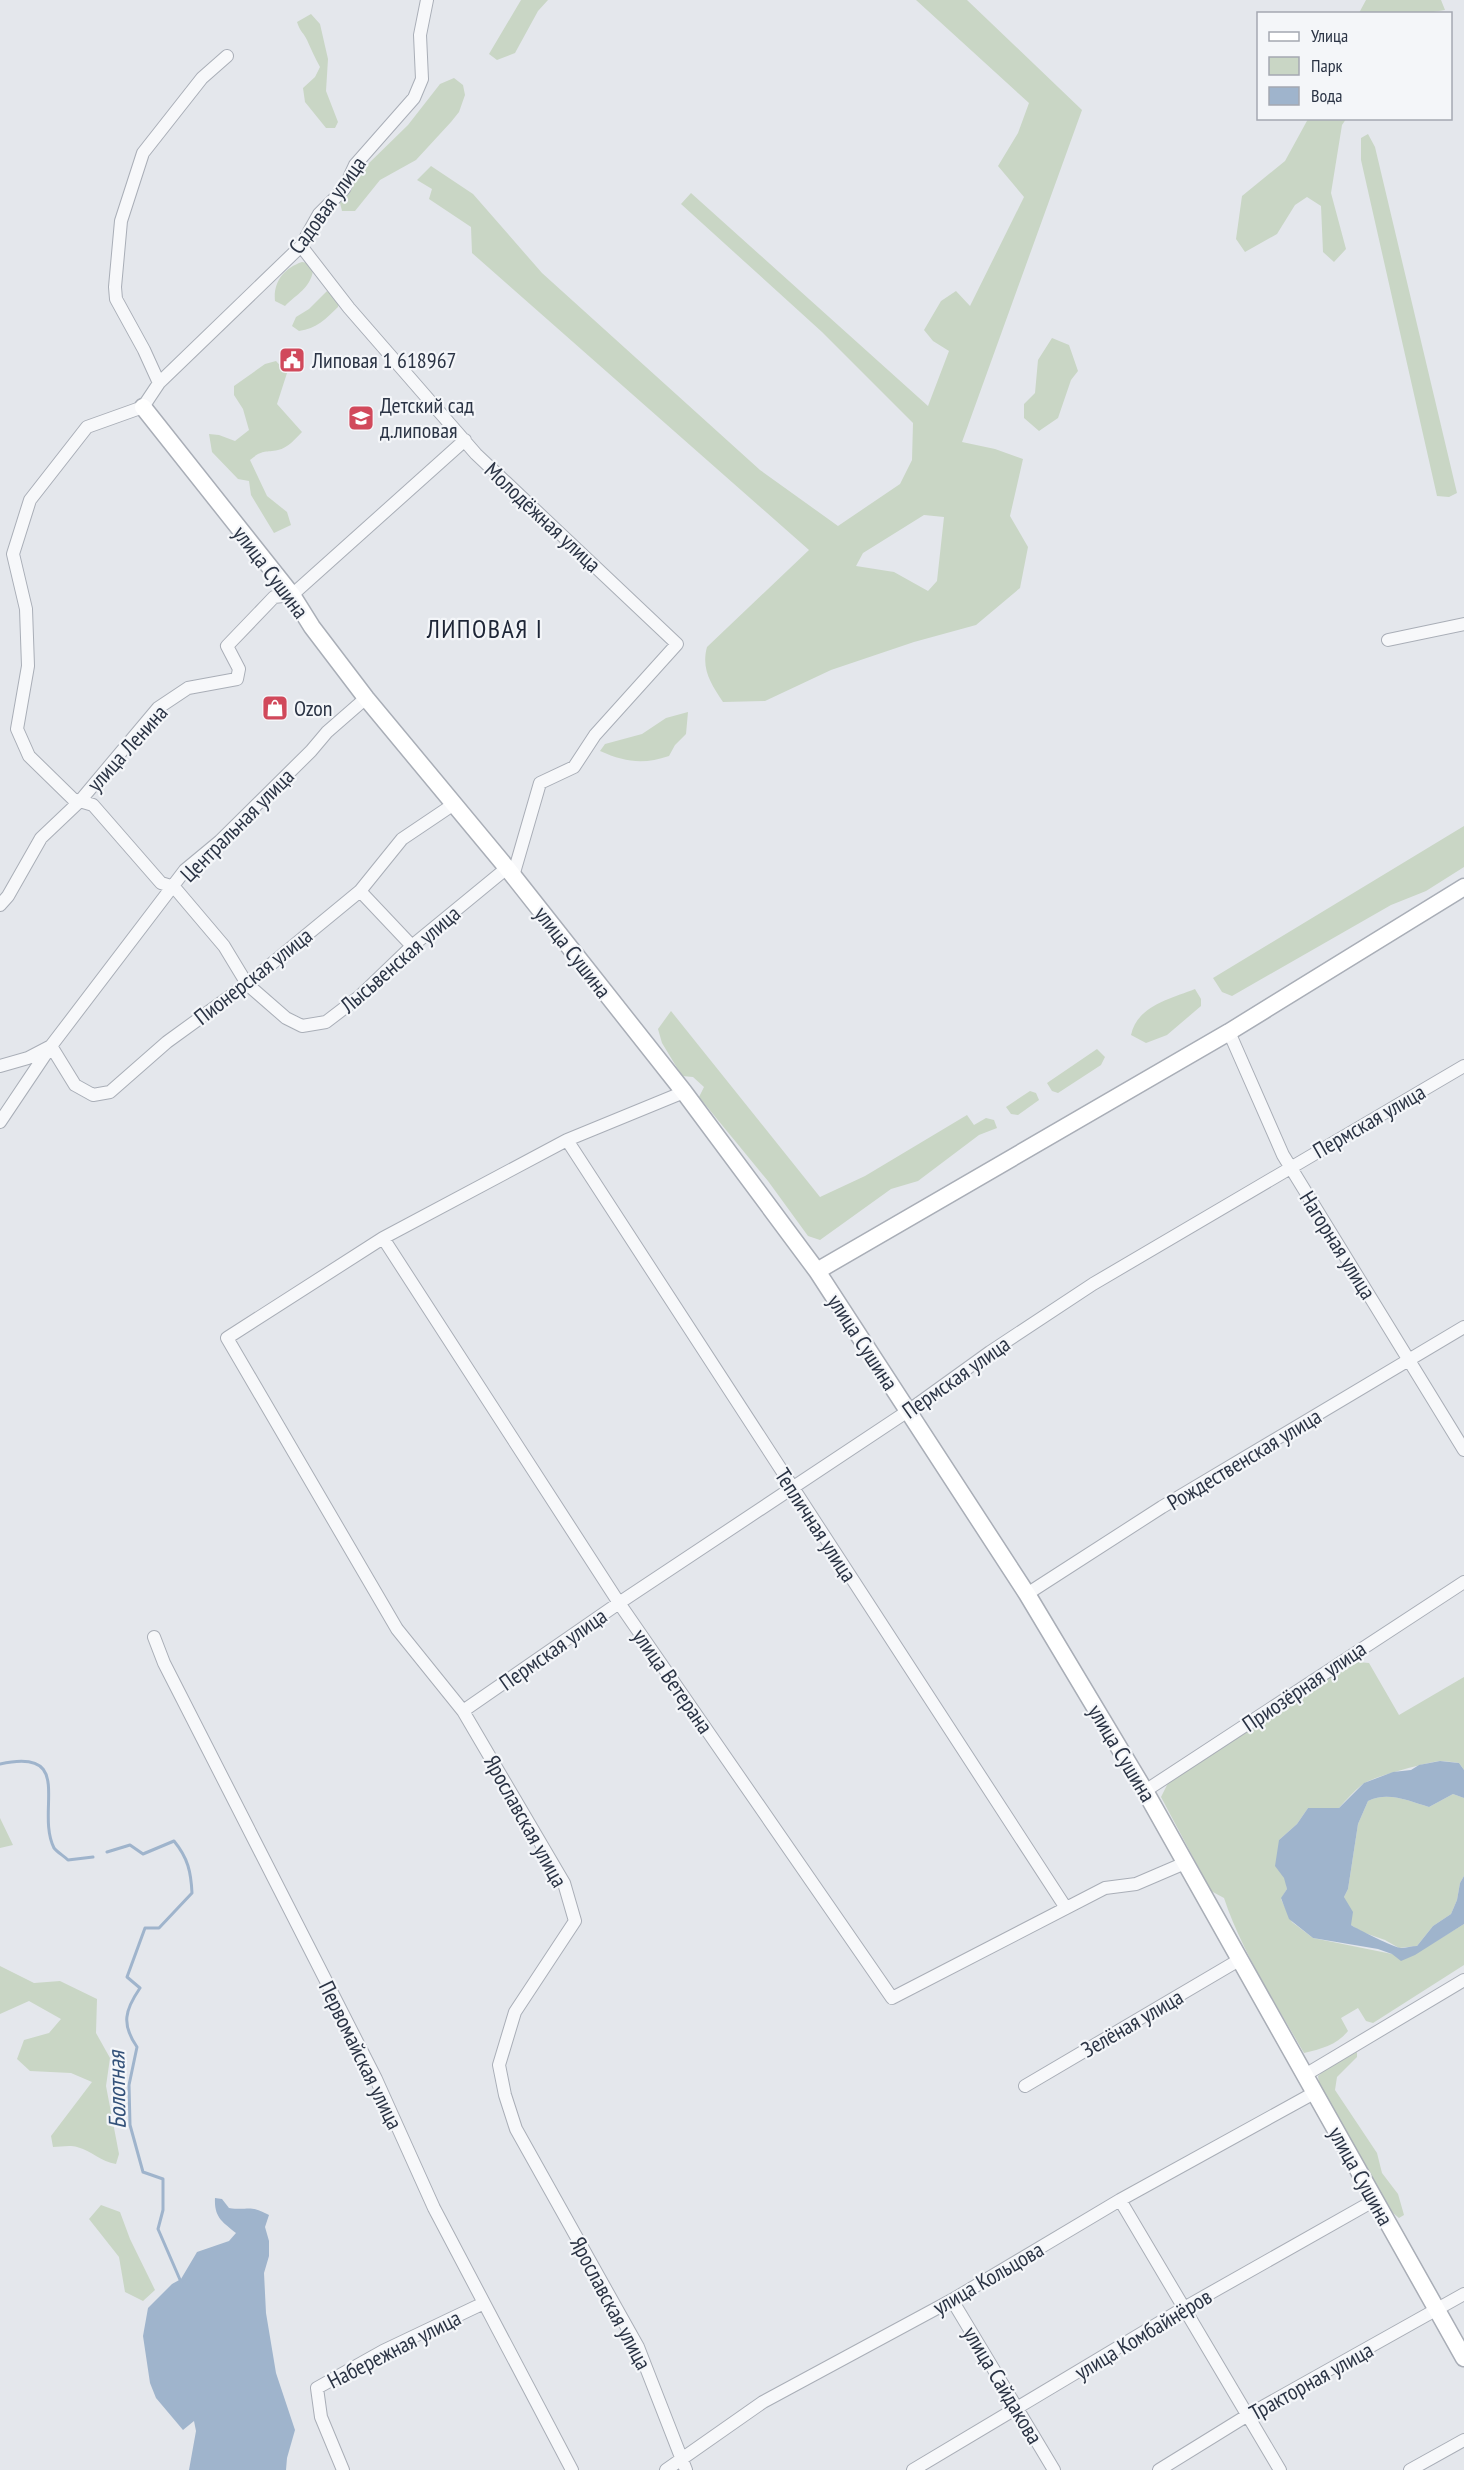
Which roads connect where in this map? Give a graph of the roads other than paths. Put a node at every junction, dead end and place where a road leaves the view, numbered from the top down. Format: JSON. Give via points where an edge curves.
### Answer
{"nodes":[{"id":1,"x":427,"y":0,"type":"edge"},
{"id":2,"x":227,"y":56,"type":"dead end"},
{"id":3,"x":301,"y":246,"type":"junction"},
{"id":4,"x":159,"y":383,"type":"junction"},
{"id":5,"x":143,"y":407,"type":"junction"},
{"id":6,"x":465,"y":440,"type":"junction"},
{"id":7,"x":291,"y":595,"type":"junction"},
{"id":8,"x":1464,"y":624,"type":"edge"},
{"id":9,"x":1388,"y":640,"type":"dead end"},
{"id":10,"x":366,"y":698,"type":"junction"},
{"id":11,"x":80,"y":801,"type":"junction"},
{"id":12,"x":454,"y":804,"type":"junction"},
{"id":13,"x":510,"y":872,"type":"junction"},
{"id":14,"x":174,"y":887,"type":"junction"},
{"id":15,"x":1464,"y":887,"type":"edge"},
{"id":16,"x":360,"y":891,"type":"junction"},
{"id":17,"x":0,"y":904,"type":"edge"},
{"id":18,"x":412,"y":946,"type":"junction"},
{"id":19,"x":248,"y":984,"type":"junction"},
{"id":20,"x":1229,"y":1032,"type":"junction"},
{"id":21,"x":51,"y":1046,"type":"junction"},
{"id":22,"x":0,"y":1066,"type":"edge"},
{"id":23,"x":1464,"y":1066,"type":"edge"},
{"id":24,"x":684,"y":1092,"type":"junction"},
{"id":25,"x":0,"y":1122,"type":"edge"},
{"id":26,"x":567,"y":1140,"type":"junction"},
{"id":27,"x":1290,"y":1167,"type":"junction"},
{"id":28,"x":383,"y":1238,"type":"junction"},
{"id":29,"x":817,"y":1271,"type":"junction"},
{"id":30,"x":1464,"y":1327,"type":"edge"},
{"id":31,"x":1409,"y":1361,"type":"junction"},
{"id":32,"x":908,"y":1411,"type":"junction"},
{"id":33,"x":1464,"y":1450,"type":"edge"},
{"id":34,"x":791,"y":1487,"type":"junction"},
{"id":35,"x":1464,"y":1582,"type":"edge"},
{"id":36,"x":1027,"y":1594,"type":"junction"},
{"id":37,"x":619,"y":1603,"type":"junction"},
{"id":38,"x":154,"y":1638,"type":"dead end"},
{"id":39,"x":463,"y":1712,"type":"junction"},
{"id":40,"x":1145,"y":1791,"type":"junction"},
{"id":41,"x":1185,"y":1863,"type":"junction"},
{"id":42,"x":1066,"y":1908,"type":"junction"},
{"id":43,"x":1239,"y":1960,"type":"junction"},
{"id":44,"x":1464,"y":1980,"type":"edge"},
{"id":45,"x":1305,"y":2075,"type":"junction"},
{"id":46,"x":1026,"y":2086,"type":"dead end"},
{"id":47,"x":1314,"y":2093,"type":"junction"},
{"id":48,"x":1120,"y":2200,"type":"junction"},
{"id":49,"x":1375,"y":2200,"type":"junction"},
{"id":50,"x":1464,"y":2294,"type":"edge"},
{"id":51,"x":952,"y":2300,"type":"junction"},
{"id":52,"x":484,"y":2303,"type":"junction"},
{"id":53,"x":1184,"y":2308,"type":"junction"},
{"id":54,"x":1436,"y":2311,"type":"junction"},
{"id":55,"x":1464,"y":2358,"type":"edge"},
{"id":56,"x":1017,"y":2410,"type":"junction"},
{"id":57,"x":1248,"y":2415,"type":"junction"},
{"id":58,"x":1464,"y":2440,"type":"edge"},
{"id":59,"x":683,"y":2466,"type":"edge"},
{"id":60,"x":343,"y":2470,"type":"edge"},
{"id":61,"x":572,"y":2470,"type":"edge"},
{"id":62,"x":666,"y":2470,"type":"edge"},
{"id":63,"x":913,"y":2470,"type":"edge"},
{"id":64,"x":1054,"y":2470,"type":"edge"},
{"id":65,"x":1159,"y":2470,"type":"edge"},
{"id":66,"x":1280,"y":2470,"type":"edge"},
{"id":67,"x":1410,"y":2470,"type":"edge"}],
"edges":[{"from":1,"to":3,"type":"street","name":"Садовая улица","via":[[420,35],[422,79],[414,98],[355,165],[344,189],[319,214]]},
{"from":2,"to":4,"type":"street","via":[[202,78],[143,153],[121,221],[116,299]]},
{"from":3,"to":4,"type":"street","name":"Садовая улица"},
{"from":3,"to":6,"type":"street","name":"Молодёжная улица","via":[[349,308]]},
{"from":4,"to":5,"type":"street","name":"Садовая улица"},
{"from":5,"to":7,"type":"street","name":"улица Сушина"},
{"from":5,"to":11,"type":"street","via":[[87,428],[30,500],[13,554],[26,609],[28,666],[17,729],[29,756],[73,799]]},
{"from":6,"to":7,"type":"street","name":"улица Ленина"},
{"from":6,"to":13,"type":"street","name":"Молодёжная улица","via":[[677,644],[595,735],[574,767],[540,783]]},
{"from":7,"to":10,"type":"street","name":"улица Сушина"},
{"from":7,"to":11,"type":"street","name":"улица Ленина","via":[[274,597],[227,646],[239,669],[237,679],[188,688],[158,708]]},
{"from":8,"to":9,"type":"street"},
{"from":10,"to":12,"type":"street","name":"улица Сушина"},
{"from":10,"to":14,"type":"street","name":"Центральная улица","via":[[220,841],[185,870]]},
{"from":11,"to":14,"type":"street","via":[[93,805],[161,883]]},
{"from":11,"to":17,"type":"street","name":"улица Ленина","via":[[41,838]]},
{"from":12,"to":13,"type":"street","name":"улица Сушина"},
{"from":12,"to":16,"type":"street","name":"Пионерская улица","via":[[402,840]]},
{"from":13,"to":18,"type":"street","name":"Лысьвенская улица"},
{"from":13,"to":24,"type":"street","name":"улица Сушина"},
{"from":14,"to":19,"type":"street","via":[[224,946]]},
{"from":14,"to":21,"type":"street","name":"Центральная улица"},
{"from":15,"to":20,"type":"street"},
{"from":16,"to":18,"type":"street"},
{"from":16,"to":19,"type":"street","name":"Пионерская улица"},
{"from":18,"to":19,"type":"street","name":"Лысьвенская улица","via":[[360,996],[326,1022],[302,1026],[286,1018]]},
{"from":19,"to":21,"type":"street","name":"Пионерская улица","via":[[167,1041],[110,1092],[93,1095],[75,1085]]},
{"from":20,"to":27,"type":"street","name":"Нагорная улица"},
{"from":20,"to":29,"type":"street"},
{"from":21,"to":22,"type":"street","name":"Центральная улица"},
{"from":21,"to":25,"type":"street","name":"Центральная улица"},
{"from":23,"to":27,"type":"street","name":"Пермская улица"},
{"from":24,"to":26,"type":"street"},
{"from":24,"to":29,"type":"street","name":"улица Сушина"},
{"from":26,"to":28,"type":"street"},
{"from":26,"to":34,"type":"street","name":"Тепличная улица"},
{"from":27,"to":31,"type":"street","name":"Нагорная улица"},
{"from":27,"to":32,"type":"street","name":"Пермская улица","via":[[1093,1284]]},
{"from":28,"to":37,"type":"street","name":"улица Ветерана"},
{"from":28,"to":39,"type":"street","name":"Ярославская улица","via":[[227,1338],[397,1629]]},
{"from":29,"to":32,"type":"street","name":"улица Сушина"},
{"from":30,"to":31,"type":"street","name":"Рождественская улица"},
{"from":31,"to":33,"type":"street","name":"Нагорная улица"},
{"from":31,"to":36,"type":"street","name":"Рождественская улица","via":[[1162,1507]]},
{"from":32,"to":34,"type":"street","name":"Пермская улица"},
{"from":32,"to":36,"type":"street","name":"улица Сушина"},
{"from":34,"to":37,"type":"street","name":"Пермская улица"},
{"from":34,"to":42,"type":"street","name":"Тепличная улица"},
{"from":35,"to":40,"type":"street","name":"Приозёрная улица"},
{"from":36,"to":40,"type":"street","name":"улица Сушина"},
{"from":37,"to":39,"type":"street","name":"Пермская улица"},
{"from":37,"to":42,"type":"street","name":"улица Ветерана","via":[[892,1998]]},
{"from":38,"to":52,"type":"street","name":"Первомайская улица"},
{"from":39,"to":59,"type":"street","name":"Ярославская улица","via":[[564,1883],[575,1921],[515,2012],[499,2065],[506,2096],[516,2129],[638,2347]]},
{"from":40,"to":41,"type":"street","name":"улица Сушина"},
{"from":41,"to":42,"type":"street","via":[[1136,1884],[1105,1888]]},
{"from":41,"to":43,"type":"street","name":"улица Сушина"},
{"from":43,"to":45,"type":"street","name":"улица Сушина"},
{"from":43,"to":46,"type":"street","name":"Зелёная улица"},
{"from":44,"to":45,"type":"street"},
{"from":45,"to":47,"type":"street","name":"улица Сушина"},
{"from":47,"to":48,"type":"street","name":"улица Кольцова"},
{"from":47,"to":49,"type":"street","name":"улица Сушина"},
{"from":48,"to":51,"type":"street","name":"улица Кольцова"},
{"from":48,"to":53,"type":"street"},
{"from":49,"to":53,"type":"street","name":"улица Комбайнёров"},
{"from":49,"to":54,"type":"street","name":"улица Сушина"},
{"from":50,"to":54,"type":"street","name":"Тракторная улица"},
{"from":51,"to":56,"type":"street","name":"улица Сайдакова"},
{"from":51,"to":59,"type":"street","name":"улица Кольцова","via":[[764,2402]]},
{"from":52,"to":60,"type":"street","name":"Набережная улица","via":[[383,2351],[317,2388],[321,2417]]},
{"from":52,"to":61,"type":"street","name":"Первомайская улица"},
{"from":53,"to":56,"type":"street","name":"улица Комбайнёров"},
{"from":53,"to":57,"type":"street"},
{"from":54,"to":55,"type":"street","name":"улица Сушина"},
{"from":54,"to":57,"type":"street","name":"Тракторная улица"},
{"from":56,"to":63,"type":"street","name":"улица Комбайнёров"},
{"from":56,"to":64,"type":"street","name":"улица Сайдакова"},
{"from":57,"to":65,"type":"street","name":"Тракторная улица"},
{"from":57,"to":66,"type":"street"},
{"from":58,"to":67,"type":"street"},
{"from":59,"to":62,"type":"street","name":"улица Кольцова"}]}
